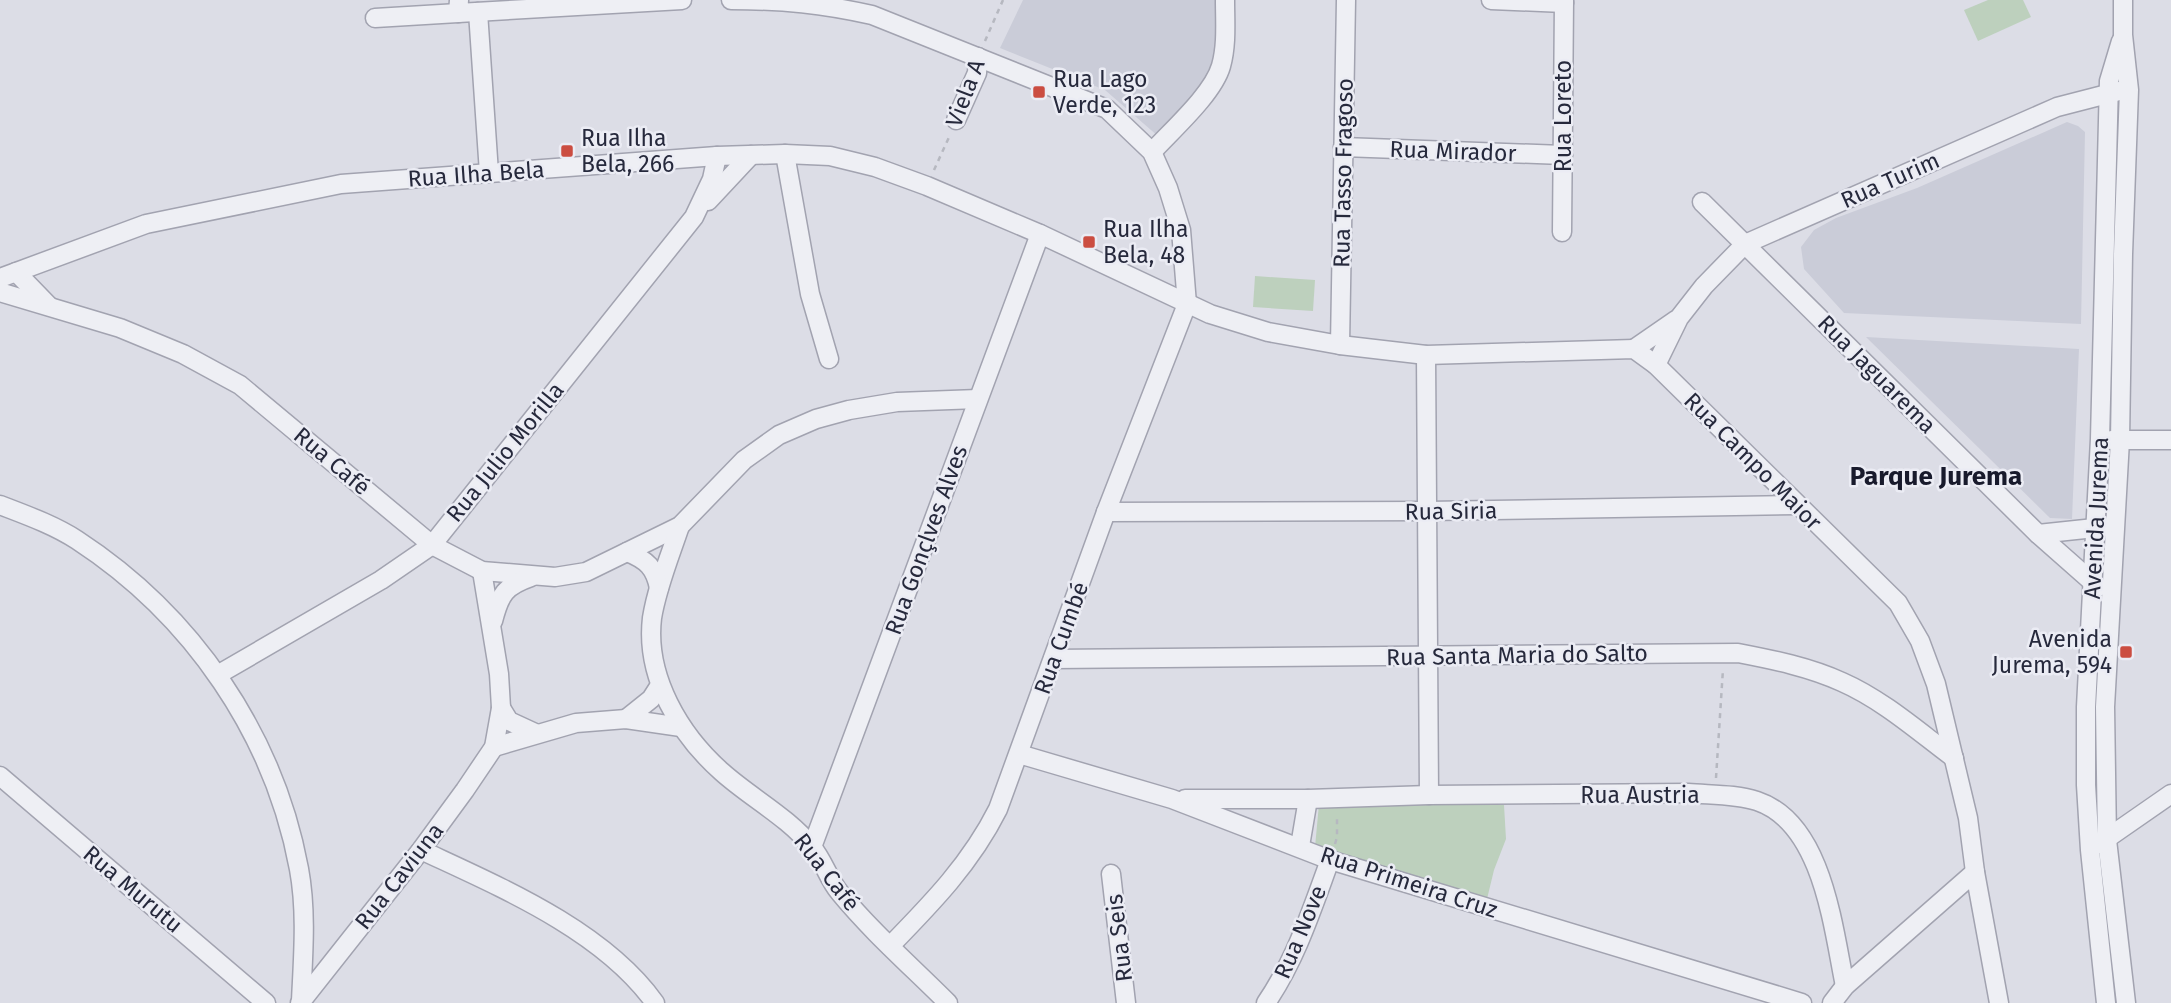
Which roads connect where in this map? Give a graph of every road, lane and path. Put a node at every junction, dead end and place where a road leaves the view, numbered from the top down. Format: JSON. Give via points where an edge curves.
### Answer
{"nodes":[{"id":1,"x":681,"y":0,"type":"edge"},
{"id":2,"x":731,"y":0,"type":"edge"},
{"id":3,"x":1003,"y":0,"type":"edge"},
{"id":4,"x":1224,"y":0,"type":"edge"},
{"id":5,"x":1346,"y":0,"type":"edge"},
{"id":6,"x":1491,"y":0,"type":"edge"},
{"id":7,"x":2123,"y":0,"type":"edge"},
{"id":8,"x":1564,"y":2,"type":"edge"},
{"id":9,"x":458,"y":7,"type":"edge"},
{"id":10,"x":478,"y":12,"type":"junction"},
{"id":11,"x":375,"y":19,"type":"dead end"},
{"id":12,"x":2123,"y":35,"type":"junction"},
{"id":13,"x":978,"y":57,"type":"junction"},
{"id":14,"x":2129,"y":90,"type":"junction"},
{"id":15,"x":2108,"y":92,"type":"junction"},
{"id":16,"x":956,"y":120,"type":"joint"},
{"id":17,"x":1343,"y":147,"type":"junction"},
{"id":18,"x":1152,"y":152,"type":"junction"},
{"id":19,"x":785,"y":154,"type":"junction"},
{"id":20,"x":751,"y":155,"type":"junction"},
{"id":21,"x":1563,"y":155,"type":"junction"},
{"id":22,"x":718,"y":156,"type":"junction"},
{"id":23,"x":489,"y":173,"type":"junction"},
{"id":24,"x":926,"y":186,"type":"junction"},
{"id":25,"x":1702,"y":202,"type":"dead end"},
{"id":26,"x":694,"y":217,"type":"junction"},
{"id":27,"x":1562,"y":232,"type":"dead end"},
{"id":28,"x":1040,"y":234,"type":"junction"},
{"id":29,"x":1745,"y":244,"type":"junction"},
{"id":30,"x":8,"y":275,"type":"edge"},
{"id":31,"x":0,"y":292,"type":"edge"},
{"id":32,"x":1187,"y":304,"type":"junction"},
{"id":33,"x":51,"y":308,"type":"junction"},
{"id":34,"x":1679,"y":318,"type":"junction"},
{"id":35,"x":1340,"y":345,"type":"junction"},
{"id":36,"x":1634,"y":349,"type":"junction"},
{"id":37,"x":1426,"y":355,"type":"junction"},
{"id":38,"x":830,"y":359,"type":"dead end"},
{"id":39,"x":1656,"y":365,"type":"junction"},
{"id":40,"x":978,"y":399,"type":"junction"},
{"id":41,"x":2100,"y":439,"type":"junction"},
{"id":42,"x":2120,"y":440,"type":"junction"},
{"id":43,"x":2171,"y":440,"type":"edge"},
{"id":44,"x":0,"y":505,"type":"edge"},
{"id":45,"x":1797,"y":505,"type":"junction"},
{"id":46,"x":1106,"y":512,"type":"junction"},
{"id":47,"x":1427,"y":512,"type":"junction"},
{"id":48,"x":680,"y":526,"type":"junction"},
{"id":49,"x":2114,"y":527,"type":"junction"},
{"id":50,"x":2095,"y":528,"type":"junction"},
{"id":51,"x":2038,"y":534,"type":"junction"},
{"id":52,"x":432,"y":545,"type":"junction"},
{"id":53,"x":627,"y":552,"type":"junction"},
{"id":54,"x":482,"y":570,"type":"junction"},
{"id":55,"x":534,"y":575,"type":"junction"},
{"id":56,"x":2092,"y":582,"type":"junction"},
{"id":57,"x":659,"y":589,"type":"junction"},
{"id":58,"x":2110,"y":597,"type":"junction"},
{"id":59,"x":491,"y":628,"type":"junction"},
{"id":60,"x":1724,"y":653,"type":"junction"},
{"id":61,"x":1427,"y":656,"type":"junction"},
{"id":62,"x":1053,"y":659,"type":"junction"},
{"id":63,"x":219,"y":674,"type":"junction"},
{"id":64,"x":660,"y":685,"type":"junction"},
{"id":65,"x":501,"y":708,"type":"junction"},
{"id":66,"x":626,"y":719,"type":"junction"},
{"id":67,"x":681,"y":727,"type":"junction"},
{"id":68,"x":535,"y":733,"type":"junction"},
{"id":69,"x":494,"y":747,"type":"junction"},
{"id":70,"x":1019,"y":754,"type":"junction"},
{"id":71,"x":1954,"y":758,"type":"junction"},
{"id":72,"x":0,"y":776,"type":"edge"},
{"id":73,"x":2171,"y":794,"type":"edge"},
{"id":74,"x":1429,"y":795,"type":"junction"},
{"id":75,"x":1715,"y":795,"type":"junction"},
{"id":76,"x":1172,"y":799,"type":"junction"},
{"id":77,"x":1318,"y":799,"type":"junction"},
{"id":78,"x":2107,"y":840,"type":"junction"},
{"id":79,"x":1300,"y":846,"type":"junction"},
{"id":80,"x":812,"y":847,"type":"junction"},
{"id":81,"x":421,"y":850,"type":"junction"},
{"id":82,"x":2090,"y":850,"type":"junction"},
{"id":83,"x":1330,"y":860,"type":"junction"},
{"id":84,"x":1975,"y":872,"type":"junction"},
{"id":85,"x":1111,"y":874,"type":"dead end"},
{"id":86,"x":890,"y":946,"type":"junction"},
{"id":87,"x":1845,"y":986,"type":"junction"},
{"id":88,"x":300,"y":1002,"type":"edge"},
{"id":89,"x":266,"y":1003,"type":"edge"},
{"id":90,"x":655,"y":1003,"type":"edge"},
{"id":91,"x":948,"y":1003,"type":"edge"},
{"id":92,"x":1126,"y":1003,"type":"edge"},
{"id":93,"x":1266,"y":1003,"type":"edge"},
{"id":94,"x":1802,"y":1003,"type":"edge"},
{"id":95,"x":1832,"y":1003,"type":"edge"},
{"id":96,"x":1999,"y":1003,"type":"edge"},
{"id":97,"x":2106,"y":1003,"type":"edge"},
{"id":98,"x":2126,"y":1003,"type":"edge"}],
"edges":[{"from":1,"to":10,"type":"street"},
{"from":2,"to":13,"type":"street","via":[[785,0],[873,15]]},
{"from":3,"to":13,"type":"path","name":"Viela A"},
{"from":4,"to":18,"type":"street","via":[[1225,44],[1215,83]]},
{"from":5,"to":17,"type":"street","name":"Rua Tasso Fragoso"},
{"from":6,"to":8,"type":"street"},
{"from":7,"to":12,"type":"street","name":"Avenida Jurema"},
{"from":8,"to":21,"type":"street","name":"Rua Loreto"},
{"from":9,"to":10,"type":"street"},
{"from":9,"to":11,"type":"street"},
{"from":10,"to":23,"type":"street"},
{"from":12,"to":14,"type":"street","name":"Avenida Jurema"},
{"from":12,"to":15,"type":"street","name":"Avenida Jurema"},
{"from":13,"to":16,"type":"street","name":"Viela A","via":[[977,74]]},
{"from":13,"to":18,"type":"street","via":[[1107,109]]},
{"from":14,"to":15,"type":"street","name":"Rua Turim"},
{"from":14,"to":42,"type":"street","name":"Avenida Jurema"},
{"from":15,"to":29,"type":"street","name":"Rua Turim","via":[[2057,107]]},
{"from":15,"to":41,"type":"street","name":"Avenida Jurema"},
{"from":16,"to":24,"type":"path","name":"Viela A"},
{"from":17,"to":21,"type":"street","name":"Rua Mirador"},
{"from":17,"to":35,"type":"street","name":"Rua Tasso Fragoso"},
{"from":18,"to":32,"type":"street","via":[[1181,230]]},
{"from":19,"to":20,"type":"street","name":"Rua Ilha Bela"},
{"from":19,"to":24,"type":"street","name":"Rua Ilha Bela","via":[[830,156]]},
{"from":19,"to":38,"type":"street","via":[[810,294]]},
{"from":20,"to":22,"type":"street","name":"Rua Ilha Bela"},
{"from":20,"to":26,"type":"street"},
{"from":21,"to":27,"type":"street","name":"Rua Loreto"},
{"from":22,"to":23,"type":"street","name":"Rua Ilha Bela"},
{"from":22,"to":26,"type":"street","name":"Rua Julio Morilla"},
{"from":23,"to":30,"type":"street","name":"Rua Ilha Bela","via":[[341,184],[277,195],[146,224]]},
{"from":24,"to":28,"type":"street","name":"Rua Ilha Bela"},
{"from":25,"to":29,"type":"street","name":"Rua Jaguarema"},
{"from":26,"to":52,"type":"street","name":"Rua Julio Morilla"},
{"from":28,"to":32,"type":"street","name":"Rua Ilha Bela"},
{"from":28,"to":40,"type":"street","name":"Rua Gonçlves Alves"},
{"from":29,"to":34,"type":"street","name":"Rua Turim"},
{"from":29,"to":51,"type":"street","name":"Rua Jaguarema"},
{"from":30,"to":33,"type":"street","name":"Rua Café"},
{"from":31,"to":33,"type":"street","name":"Rua Café"},
{"from":32,"to":35,"type":"street","via":[[1268,332]]},
{"from":32,"to":46,"type":"street","name":"Rua Cumbé"},
{"from":33,"to":52,"type":"street","name":"Rua Café","via":[[132,333],[240,385]]},
{"from":34,"to":36,"type":"street","name":"Rua Turim"},
{"from":34,"to":39,"type":"street","name":"Rua Turim"},
{"from":35,"to":37,"type":"street"},
{"from":36,"to":37,"type":"street"},
{"from":36,"to":39,"type":"street","name":"Rua Campo Maior"},
{"from":37,"to":47,"type":"street"},
{"from":39,"to":45,"type":"street","name":"Rua Campo Maior"},
{"from":40,"to":48,"type":"street","via":[[897,402],[816,419],[779,435],[744,460]]},
{"from":40,"to":80,"type":"street","name":"Rua Gonçlves Alves"},
{"from":41,"to":42,"type":"street"},
{"from":41,"to":50,"type":"street","name":"Avenida Jurema"},
{"from":42,"to":43,"type":"street"},
{"from":42,"to":49,"type":"street","name":"Avenida Jurema"},
{"from":44,"to":63,"type":"street","via":[[75,539],[125,576],[173,620]]},
{"from":45,"to":47,"type":"street","name":"Rua Siria"},
{"from":45,"to":71,"type":"street","name":"Rua Campo Maior","via":[[1898,603],[1920,640],[1936,684]]},
{"from":46,"to":47,"type":"street","name":"Rua Siria"},
{"from":46,"to":62,"type":"street","name":"Rua Cumbé"},
{"from":47,"to":61,"type":"street"},
{"from":48,"to":53,"type":"street"},
{"from":48,"to":57,"type":"street"},
{"from":49,"to":50,"type":"street"},
{"from":49,"to":58,"type":"street","name":"Avenida Jurema"},
{"from":50,"to":51,"type":"street"},
{"from":50,"to":56,"type":"street","name":"Avenida Jurema"},
{"from":51,"to":56,"type":"street","name":"Rua Jaguarema"},
{"from":52,"to":54,"type":"street","name":"Rua Café"},
{"from":52,"to":63,"type":"street","name":"Rua Julio Morilla","via":[[381,580]]},
{"from":53,"to":55,"type":"street","via":[[586,572]]},
{"from":53,"to":57,"type":"street","via":[[651,566]]},
{"from":54,"to":55,"type":"street"},
{"from":54,"to":59,"type":"street"},
{"from":55,"to":59,"type":"street","via":[[502,593]]},
{"from":56,"to":58,"type":"street","name":"Rua Jaguarema"},
{"from":56,"to":82,"type":"street","name":"Avenida Jurema","via":[[2086,720]]},
{"from":57,"to":64,"type":"street","via":[[652,645]]},
{"from":58,"to":78,"type":"street","name":"Avenida Jurema","via":[[2105,707]]},
{"from":59,"to":65,"type":"street"},
{"from":60,"to":61,"type":"street","name":"Rua Santa Maria do Salto"},
{"from":60,"to":71,"type":"street","name":"Rua Santa Maria do Salto","via":[[1794,664],[1844,682]]},
{"from":60,"to":75,"type":"path"},
{"from":61,"to":62,"type":"street","name":"Rua Santa Maria do Salto"},
{"from":61,"to":74,"type":"street"},
{"from":62,"to":70,"type":"street","name":"Rua Cumbé"},
{"from":63,"to":88,"type":"street","via":[[240,708],[286,812],[300,872],[304,934]]},
{"from":64,"to":66,"type":"street","via":[[651,699]]},
{"from":64,"to":67,"type":"street"},
{"from":65,"to":68,"type":"street","via":[[509,721]]},
{"from":65,"to":69,"type":"street"},
{"from":66,"to":67,"type":"street"},
{"from":66,"to":68,"type":"street","via":[[576,723]]},
{"from":67,"to":80,"type":"street","name":"Rua Café","via":[[722,772]]},
{"from":68,"to":69,"type":"street"},
{"from":69,"to":81,"type":"street","name":"Rua Caviuna"},
{"from":70,"to":76,"type":"street","name":"Rua Primeira Cruz"},
{"from":70,"to":86,"type":"street","name":"Rua Cumbé","via":[[982,841],[935,900]]},
{"from":71,"to":84,"type":"street","name":"Rua Campo Maior"},
{"from":72,"to":89,"type":"street","name":"Rua Murutu"},
{"from":73,"to":78,"type":"street"},
{"from":74,"to":75,"type":"street","name":"Rua Austria"},
{"from":74,"to":77,"type":"street","name":"Rua Austria"},
{"from":75,"to":87,"type":"street","name":"Rua Austria","via":[[1759,801],[1805,841],[1817,864]]},
{"from":76,"to":77,"type":"street","name":"Rua Austria"},
{"from":76,"to":79,"type":"street","name":"Rua Primeira Cruz"},
{"from":77,"to":79,"type":"street"},
{"from":77,"to":83,"type":"path","via":[[1336,811],[1337,837]]},
{"from":78,"to":82,"type":"street"},
{"from":78,"to":98,"type":"street","name":"Avenida Jurema"},
{"from":79,"to":83,"type":"street","name":"Rua Primeira Cruz"},
{"from":80,"to":86,"type":"street","name":"Rua Café","via":[[838,891]]},
{"from":81,"to":88,"type":"street","name":"Rua Caviuna"},
{"from":81,"to":90,"type":"street","via":[[555,917],[603,950]]},
{"from":82,"to":97,"type":"street","name":"Avenida Jurema"},
{"from":83,"to":93,"type":"street","name":"Rua Nove","via":[[1298,945]]},
{"from":83,"to":94,"type":"street","name":"Rua Primeira Cruz"},
{"from":84,"to":87,"type":"street"},
{"from":84,"to":96,"type":"street","name":"Rua Campo Maior"},
{"from":85,"to":92,"type":"street","name":"Rua Seis"},
{"from":86,"to":91,"type":"street","name":"Rua Café"},
{"from":87,"to":95,"type":"street"}]}
